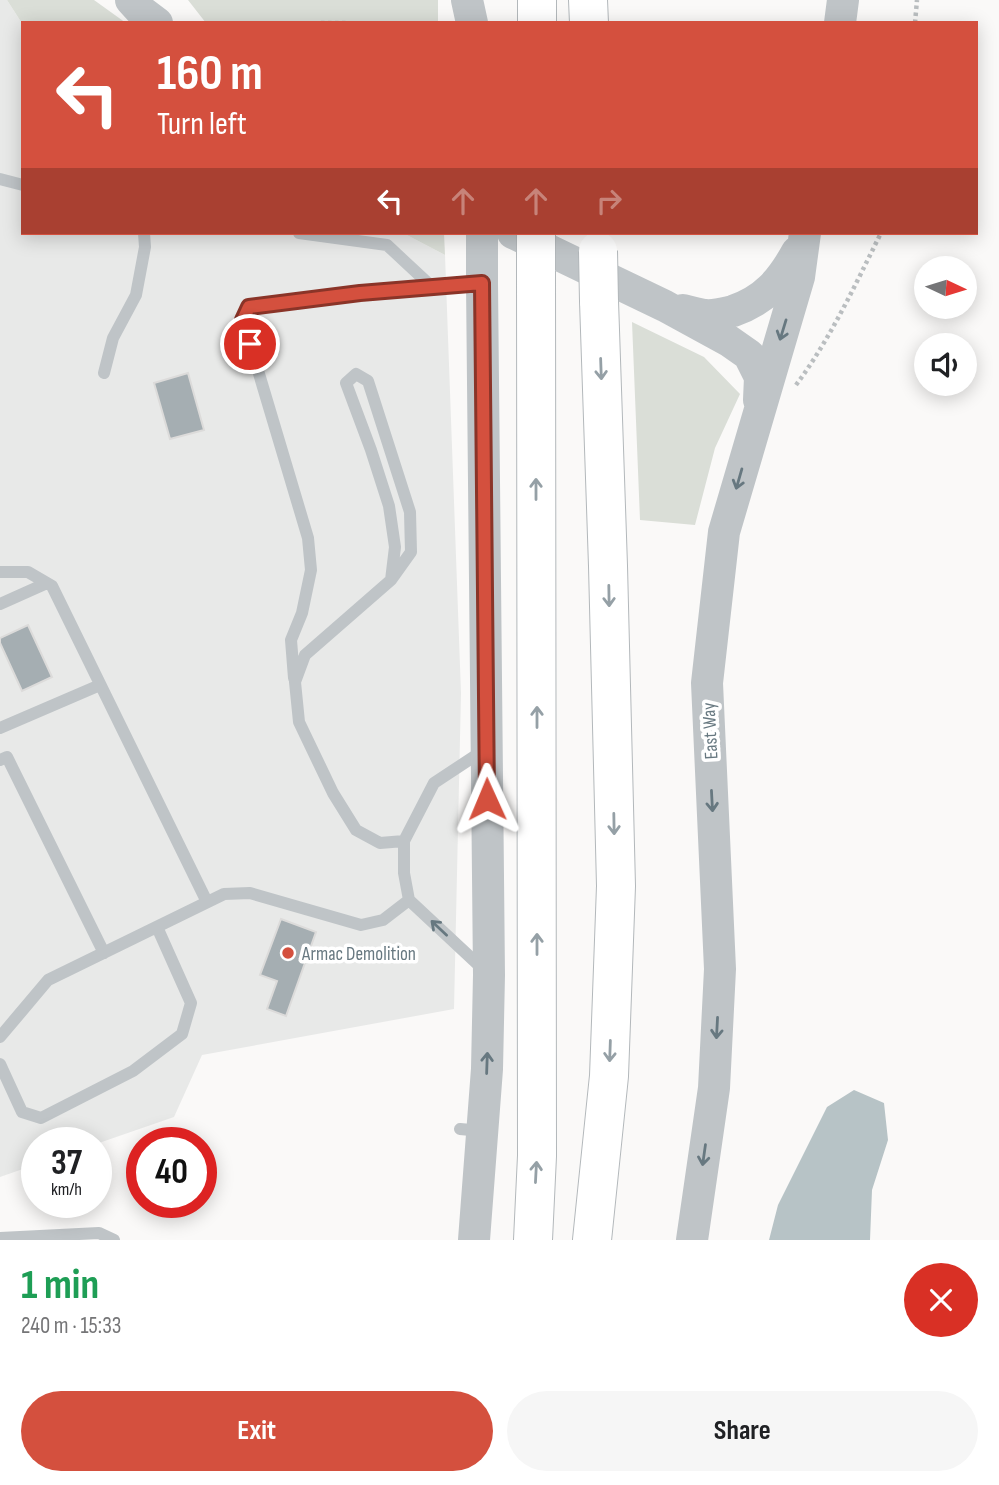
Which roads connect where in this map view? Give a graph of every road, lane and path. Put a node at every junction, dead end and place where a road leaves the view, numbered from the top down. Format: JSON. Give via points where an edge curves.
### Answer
{"nodes":[{"id":1,"x":131,"y":0,"type":"edge"},
{"id":2,"x":467,"y":0,"type":"edge"},
{"id":3,"x":488,"y":0,"type":"edge"},
{"id":4,"x":537,"y":0,"type":"edge"},
{"id":5,"x":589,"y":0,"type":"edge"},
{"id":6,"x":842,"y":0,"type":"edge"},
{"id":7,"x":917,"y":0,"type":"edge"},
{"id":8,"x":154,"y":21,"type":"edge"},
{"id":9,"x":472,"y":21,"type":"edge"},
{"id":10,"x":487,"y":21,"type":"edge"},
{"id":11,"x":537,"y":21,"type":"edge"},
{"id":12,"x":589,"y":21,"type":"edge"},
{"id":13,"x":840,"y":21,"type":"edge"},
{"id":14,"x":915,"y":21,"type":"edge"},
{"id":15,"x":0,"y":180,"type":"edge"},
{"id":16,"x":21,"y":185,"type":"edge"},
{"id":17,"x":144,"y":235,"type":"edge"},
{"id":18,"x":314,"y":235,"type":"edge"},
{"id":19,"x":517,"y":235,"type":"edge"},
{"id":20,"x":536,"y":235,"type":"edge"},
{"id":21,"x":880,"y":235,"type":"edge"},
{"id":22,"x":804,"y":236,"type":"edge"},
{"id":23,"x":482,"y":240,"type":"edge"},
{"id":24,"x":597,"y":242,"type":"edge"},
{"id":25,"x":482,"y":283,"type":"junction"},
{"id":26,"x":431,"y":286,"type":"junction"},
{"id":27,"x":665,"y":306,"type":"junction"},
{"id":28,"x":104,"y":373,"type":"dead end"},
{"id":29,"x":789,"y":394,"type":"dead end"},
{"id":30,"x":758,"y":414,"type":"junction"},
{"id":31,"x":0,"y":572,"type":"edge"},
{"id":32,"x":391,"y":579,"type":"junction"},
{"id":33,"x":47,"y":583,"type":"junction"},
{"id":34,"x":0,"y":604,"type":"edge"},
{"id":35,"x":295,"y":682,"type":"junction"},
{"id":36,"x":100,"y":685,"type":"junction"},
{"id":37,"x":0,"y":728,"type":"edge"},
{"id":38,"x":486,"y":749,"type":"junction"},
{"id":39,"x":0,"y":760,"type":"edge"},
{"id":40,"x":404,"y":841,"type":"junction"},
{"id":41,"x":409,"y":901,"type":"junction"},
{"id":42,"x":207,"y":902,"type":"junction"},
{"id":43,"x":158,"y":927,"type":"junction"},
{"id":44,"x":104,"y":953,"type":"junction"},
{"id":45,"x":489,"y":975,"type":"junction"},
{"id":46,"x":0,"y":1037,"type":"edge"},
{"id":47,"x":0,"y":1064,"type":"edge"},
{"id":48,"x":0,"y":1238,"type":"edge"},
{"id":49,"x":114,"y":1240,"type":"edge"},
{"id":50,"x":474,"y":1240,"type":"edge"},
{"id":51,"x":533,"y":1240,"type":"edge"},
{"id":52,"x":592,"y":1240,"type":"edge"},
{"id":53,"x":692,"y":1240,"type":"edge"}],
"edges":[{"from":1,"to":8,"type":"street"},
{"from":2,"to":9,"type":"street"},
{"from":3,"to":10,"type":"street"},
{"from":4,"to":11,"type":"highway"},
{"from":5,"to":12,"type":"highway"},
{"from":6,"to":13,"type":"street"},
{"from":7,"to":14,"type":"path"},
{"from":15,"to":16,"type":"lane"},
{"from":17,"to":28,"type":"lane","via":[[136,295],[113,338]]},
{"from":18,"to":26,"type":"lane","via":[[387,245]]},
{"from":19,"to":27,"type":"street"},
{"from":51,"to":20,"type":"highway","one_way":true,"bridge":true,"via":[[537,1156]]},
{"from":21,"to":29,"type":"path","via":[[817,357]]},
{"from":22,"to":27,"type":"street","via":[[785,274],[746,306],[708,316]]},
{"from":22,"to":30,"type":"street","name":"East Way","one_way":true,"via":[[799,277]]},
{"from":23,"to":25,"type":"street"},
{"from":24,"to":52,"type":"highway","one_way":true,"bridge":true,"via":[[616,886],[609,1076]]},
{"from":25,"to":26,"type":"lane"},
{"from":25,"to":38,"type":"street"},
{"from":26,"to":35,"type":"lane","via":[[249,307],[243,320],[308,538],[311,570],[291,639]]},
{"from":27,"to":30,"type":"street","via":[[749,355],[760,377]]},
{"from":30,"to":53,"type":"street","name":"East Way","one_way":true,"via":[[724,533],[706,683],[720,969],[714,1088]]},
{"from":31,"to":33,"type":"lane","via":[[28,572]]},
{"from":32,"to":32,"type":"lane","via":[[394,547],[388,506],[346,383],[356,374],[368,382],[410,512],[411,552]]},
{"from":32,"to":35,"type":"lane","via":[[305,655]]},
{"from":33,"to":34,"type":"lane"},
{"from":33,"to":36,"type":"lane"},
{"from":35,"to":40,"type":"lane","via":[[299,722],[332,793],[356,830],[380,843]]},
{"from":36,"to":37,"type":"lane"},
{"from":36,"to":42,"type":"lane"},
{"from":38,"to":40,"type":"lane","via":[[435,783]]},
{"from":38,"to":45,"type":"street"},
{"from":39,"to":44,"type":"lane","via":[[7,757]]},
{"from":40,"to":41,"type":"lane"},
{"from":41,"to":42,"type":"lane","via":[[383,920],[361,925],[250,893],[224,894]]},
{"from":45,"to":41,"type":"lane","one_way":true},
{"from":42,"to":43,"type":"lane"},
{"from":43,"to":44,"type":"lane"},
{"from":43,"to":47,"type":"lane","via":[[191,1003],[182,1034],[133,1071],[41,1118],[22,1112]]},
{"from":44,"to":46,"type":"lane","via":[[48,981]]},
{"from":50,"to":45,"type":"street","one_way":true,"via":[[471,1130],[487,1069]]},
{"from":48,"to":49,"type":"lane","via":[[99,1233]]}]}
